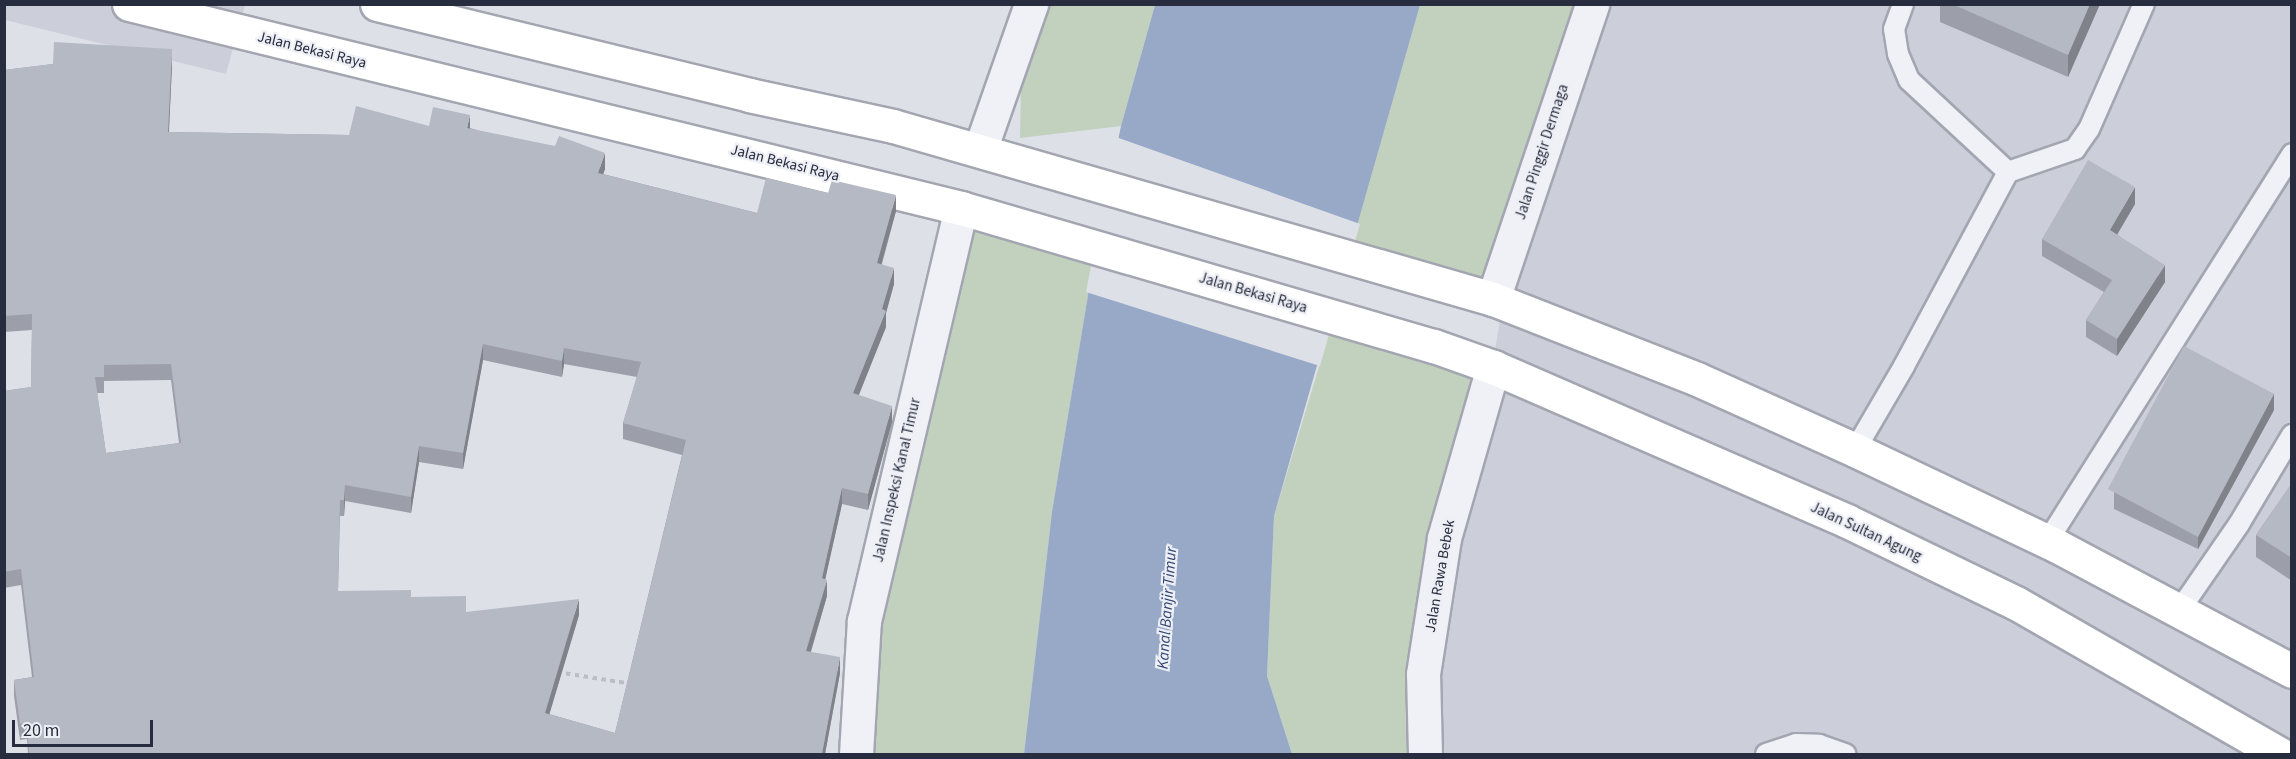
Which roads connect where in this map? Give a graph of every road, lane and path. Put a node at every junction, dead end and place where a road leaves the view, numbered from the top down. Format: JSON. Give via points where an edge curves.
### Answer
{"nodes":[{"id":1,"x":129,"y":4,"type":"edge"},
{"id":2,"x":377,"y":4,"type":"edge"},
{"id":3,"x":1031,"y":4,"type":"edge"},
{"id":4,"x":1592,"y":4,"type":"edge"},
{"id":5,"x":1903,"y":4,"type":"edge"},
{"id":6,"x":2144,"y":4,"type":"edge"},
{"id":7,"x":992,"y":153,"type":"junction"},
{"id":8,"x":2292,"y":154,"type":"edge"},
{"id":9,"x":2008,"y":172,"type":"junction"},
{"id":10,"x":961,"y":208,"type":"junction"},
{"id":11,"x":1493,"y":299,"type":"junction"},
{"id":12,"x":1434,"y":346,"type":"joint"},
{"id":13,"x":1493,"y":367,"type":"junction"},
{"id":14,"x":2292,"y":435,"type":"edge"},
{"id":15,"x":1855,"y":450,"type":"junction"},
{"id":16,"x":2047,"y":542,"type":"junction"},
{"id":17,"x":2179,"y":611,"type":"junction"},
{"id":18,"x":553,"y":671,"type":"edge"},
{"id":19,"x":2292,"y":671,"type":"edge"},
{"id":20,"x":636,"y":685,"type":"edge"},
{"id":21,"x":856,"y":754,"type":"edge"},
{"id":22,"x":1425,"y":754,"type":"edge"},
{"id":23,"x":1766,"y":754,"type":"edge"},
{"id":24,"x":1845,"y":754,"type":"edge"},
{"id":25,"x":2280,"y":754,"type":"edge"}],
"edges":[{"from":1,"to":10,"type":"highway","name":"Jalan Bekasi Raya"},
{"from":2,"to":7,"type":"highway"},
{"from":3,"to":7,"type":"street"},
{"from":4,"to":11,"type":"street","name":"Jalan Pinggir Dermaga"},
{"from":5,"to":9,"type":"lane","via":[[1894,29],[1898,54],[1909,80]]},
{"from":6,"to":9,"type":"lane","via":[[2088,129],[2075,149]]},
{"from":7,"to":11,"type":"highway"},
{"from":8,"to":16,"type":"lane"},
{"from":9,"to":15,"type":"lane","via":[[1905,366]]},
{"from":10,"to":12,"type":"highway","name":"Jalan Bekasi Raya"},
{"from":10,"to":21,"type":"street","name":"Jalan Inspeksi Kanal Timur","via":[[864,621]]},
{"from":11,"to":15,"type":"highway","via":[[1697,379]]},
{"from":12,"to":13,"type":"highway","name":"Jalan Sultan Agung"},
{"from":13,"to":22,"type":"street","name":"Jalan Rawa Bebek","via":[[1444,538],[1423,674]]},
{"from":13,"to":25,"type":"highway","name":"Jalan Sultan Agung","via":[[1847,521],[2016,603]]},
{"from":14,"to":17,"type":"lane","via":[[2239,524]]},
{"from":15,"to":16,"type":"highway"},
{"from":16,"to":17,"type":"highway"},
{"from":17,"to":19,"type":"highway"},
{"from":18,"to":20,"type":"path"},
{"from":23,"to":24,"type":"lane","via":[[1796,744],[1820,745]]}]}
